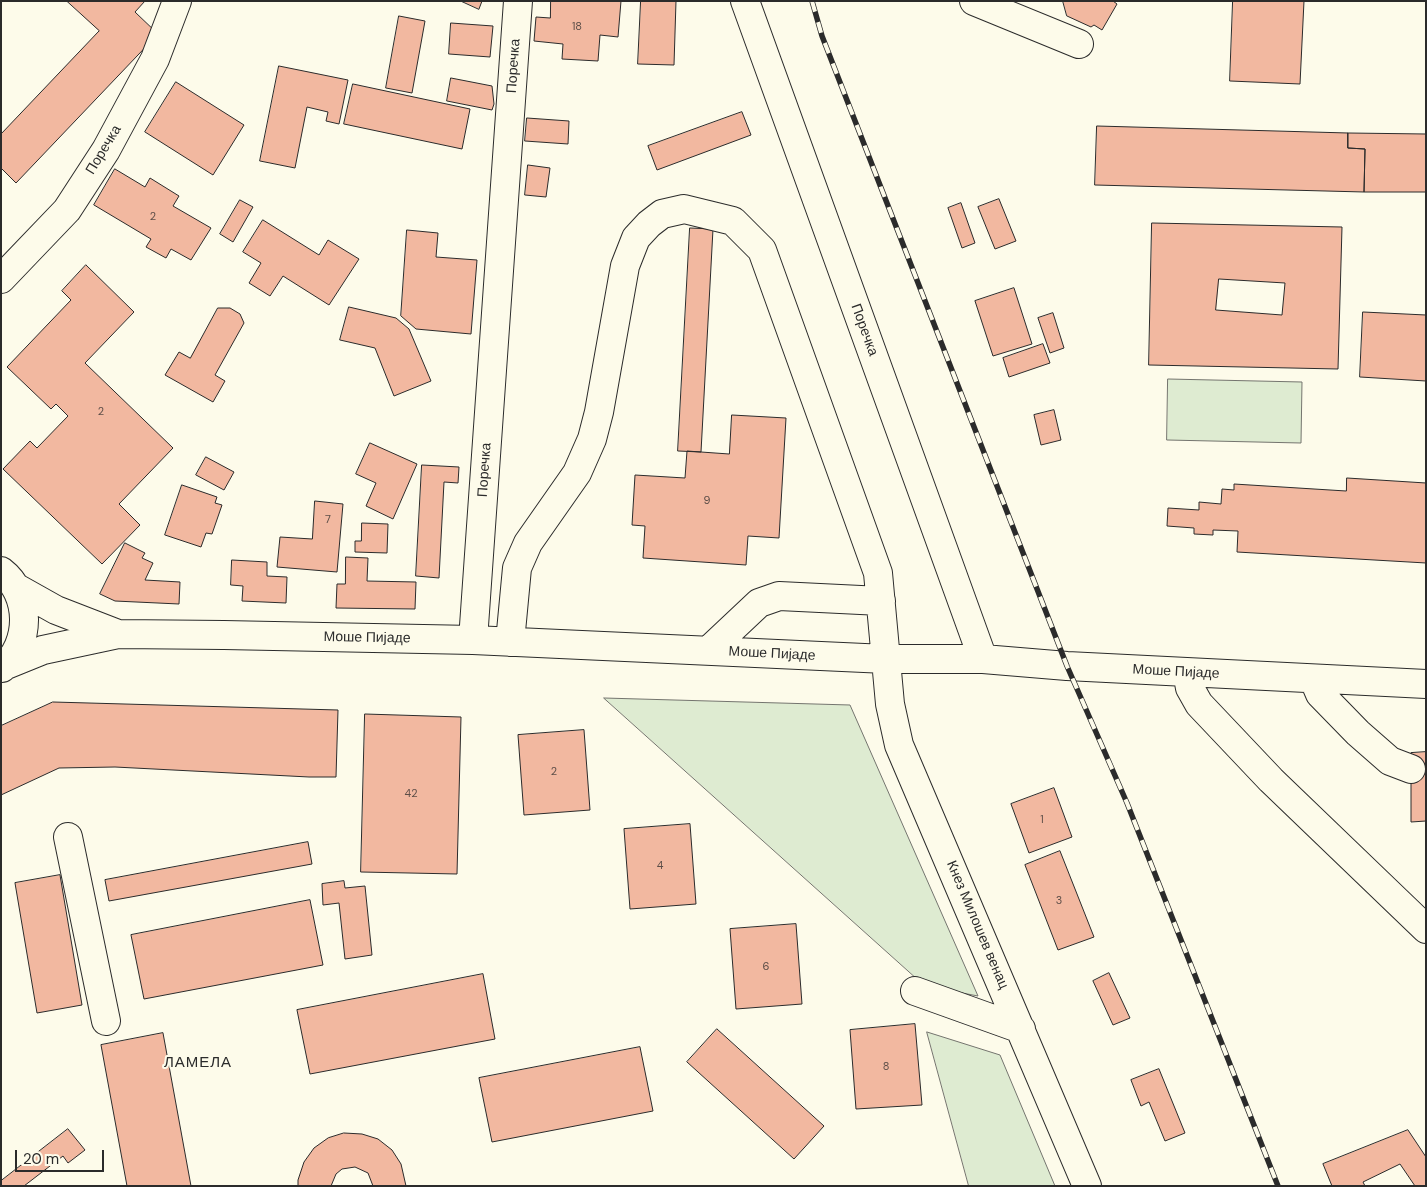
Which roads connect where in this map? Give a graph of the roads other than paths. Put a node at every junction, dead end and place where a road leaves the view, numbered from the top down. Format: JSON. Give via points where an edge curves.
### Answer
{"nodes":[{"id":1,"x":177,"y":1,"type":"edge"},
{"id":2,"x":518,"y":1,"type":"edge"},
{"id":3,"x":745,"y":1,"type":"edge"},
{"id":4,"x":974,"y":1,"type":"edge"},
{"id":5,"x":1079,"y":44,"type":"dead end"},
{"id":6,"x":1,"y":279,"type":"edge"},
{"id":7,"x":8,"y":579,"type":"edge"},
{"id":8,"x":881,"y":601,"type":"junction"},
{"id":9,"x":118,"y":634,"type":"junction"},
{"id":10,"x":473,"y":640,"type":"junction"},
{"id":11,"x":510,"y":642,"type":"junction"},
{"id":12,"x":708,"y":651,"type":"junction"},
{"id":13,"x":983,"y":659,"type":"junction"},
{"id":14,"x":886,"y":660,"type":"junction"},
{"id":15,"x":4,"y":667,"type":"edge"},
{"id":16,"x":1187,"y":672,"type":"junction"},
{"id":17,"x":1316,"y":679,"type":"junction"},
{"id":18,"x":1426,"y":684,"type":"edge"},
{"id":19,"x":1411,"y":769,"type":"dead end"},
{"id":20,"x":68,"y":837,"type":"dead end"},
{"id":21,"x":1426,"y":929,"type":"edge"},
{"id":22,"x":914,"y":991,"type":"dead end"},
{"id":23,"x":106,"y":1021,"type":"dead end"},
{"id":24,"x":1021,"y":1029,"type":"junction"},
{"id":25,"x":1087,"y":1186,"type":"edge"}],
"edges":[{"from":1,"to":6,"type":"street","name":"Поречка","via":[[155,59],[106,150],[67,210]]},
{"from":2,"to":10,"type":"street","name":"Поречка"},
{"from":3,"to":13,"type":"street","name":"Поречка"},
{"from":4,"to":5,"type":"street"},
{"from":7,"to":9,"type":"street","name":"Моше Пијаде","via":[[56,610]]},
{"from":7,"to":15,"type":"street","name":"Моше Пијаде","via":[[22,602],[25,619],[23,636]]},
{"from":8,"to":11,"type":"street","name":"Кнез Милошев венац","via":[[878,573],[762,250],[733,222],[684,209],[662,214],[636,238],[625,266],[592,440],[577,473],[528,543],[517,568]]},
{"from":8,"to":12,"type":"street","via":[[779,596],[759,603]]},
{"from":8,"to":14,"type":"street","name":"Кнез Милошев венац"},
{"from":9,"to":10,"type":"street","name":"Моше Пијаде"},
{"from":9,"to":15,"type":"street","name":"Моше Пијаде","via":[[43,650]]},
{"from":10,"to":11,"type":"street","name":"Моше Пијаде"},
{"from":11,"to":12,"type":"street","name":"Моше Пијаде"},
{"from":12,"to":14,"type":"street","name":"Моше Пијаде"},
{"from":13,"to":14,"type":"street","name":"Моше Пијаде"},
{"from":13,"to":16,"type":"street","name":"Моше Пијаде"},
{"from":14,"to":24,"type":"street","name":"Кнез Милошев венац","via":[[890,704],[899,745]]},
{"from":16,"to":17,"type":"street","name":"Моше Пијаде"},
{"from":16,"to":21,"type":"street","via":[[1190,688],[1199,704],[1272,780]]},
{"from":17,"to":18,"type":"street","name":"Моше Пијаде"},
{"from":17,"to":19,"type":"street","via":[[1320,694],[1358,733],[1390,761]]},
{"from":20,"to":23,"type":"street"},
{"from":22,"to":24,"type":"street"},
{"from":24,"to":25,"type":"street","name":"Кнез Милошев венац"}]}
